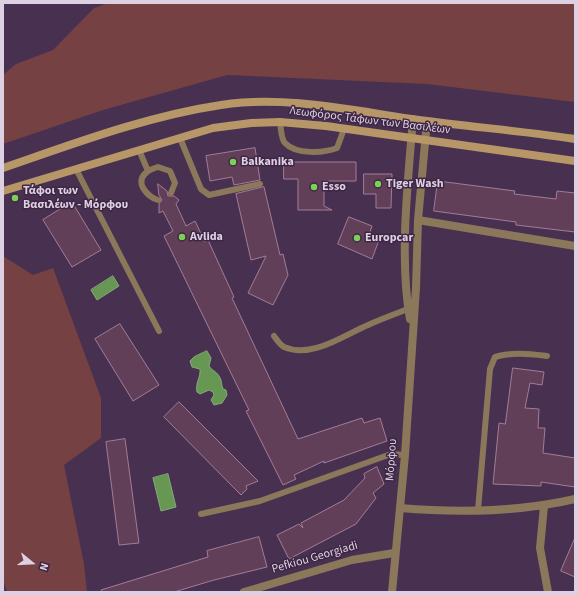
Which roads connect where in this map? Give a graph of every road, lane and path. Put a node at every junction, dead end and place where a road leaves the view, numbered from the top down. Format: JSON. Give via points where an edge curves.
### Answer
{"nodes":[{"id":1,"x":413,"y":119,"type":"junction"},
{"id":2,"x":427,"y":121,"type":"junction"},
{"id":3,"x":280,"y":122,"type":"junction"},
{"id":4,"x":344,"y":129,"type":"junction"},
{"id":5,"x":412,"y":137,"type":"junction"},
{"id":6,"x":180,"y":138,"type":"junction"},
{"id":7,"x":425,"y":139,"type":"junction"},
{"id":8,"x":575,"y":139,"type":"edge"},
{"id":9,"x":139,"y":150,"type":"junction"},
{"id":10,"x":575,"y":161,"type":"edge"},
{"id":11,"x":3,"y":168,"type":"edge"},
{"id":12,"x":76,"y":169,"type":"junction"},
{"id":13,"x":148,"y":172,"type":"junction"},
{"id":14,"x":260,"y":184,"type":"dead end"},
{"id":15,"x":3,"y":191,"type":"edge"},
{"id":16,"x":171,"y":193,"type":"dead end"},
{"id":17,"x":158,"y":200,"type":"dead end"},
{"id":18,"x":418,"y":220,"type":"junction"},
{"id":19,"x":575,"y":246,"type":"edge"},
{"id":20,"x":408,"y":309,"type":"junction"},
{"id":21,"x":412,"y":330,"type":"junction"},
{"id":22,"x":159,"y":331,"type":"dead end"},
{"id":23,"x":274,"y":336,"type":"dead end"},
{"id":24,"x":547,"y":356,"type":"dead end"},
{"id":25,"x":404,"y":455,"type":"junction"},
{"id":26,"x":575,"y":499,"type":"edge"},
{"id":27,"x":544,"y":506,"type":"junction"},
{"id":28,"x":400,"y":508,"type":"junction"},
{"id":29,"x":478,"y":510,"type":"junction"},
{"id":30,"x":201,"y":514,"type":"dead end"},
{"id":31,"x":394,"y":553,"type":"junction"},
{"id":32,"x":244,"y":592,"type":"edge"},
{"id":33,"x":392,"y":592,"type":"edge"},
{"id":34,"x":548,"y":592,"type":"edge"}],
"edges":[{"from":1,"to":2,"type":"main road","name":"Λεωφόρος Τάφων των Βασιλέων"},
{"from":1,"to":5,"type":"street","name":"Μόρφου"},
{"from":1,"to":11,"type":"main road","name":"Λεωφόρος Τάφων των Βασιλέων","via":[[282,103],[251,102],[221,105],[172,115]]},
{"from":2,"to":7,"type":"street","name":"Μόρφου"},
{"from":2,"to":8,"type":"main road","name":"Λεωφόρος Τάφων των Βασιλέων"},
{"from":3,"to":4,"type":"main road","name":"Λεωφόρος Τάφων των Βασιλέων"},
{"from":3,"to":4,"type":"lane","via":[[284,142],[300,151],[337,148]]},
{"from":3,"to":6,"type":"main road","name":"Λεωφόρος Τάφων των Βασιλέων","via":[[213,128]]},
{"from":4,"to":5,"type":"main road","name":"Λεωφόρος Τάφων των Βασιλέων"},
{"from":5,"to":7,"type":"main road","name":"Λεωφόρος Τάφων των Βασιλέων"},
{"from":5,"to":20,"type":"street","name":"Μόρφου","via":[[406,227]]},
{"from":6,"to":9,"type":"main road","name":"Λεωφόρος Τάφων των Βασιλέων"},
{"from":6,"to":14,"type":"lane","via":[[201,190],[209,195]]},
{"from":7,"to":10,"type":"main road","name":"Λεωφόρος Τάφων των Βασιλέων"},
{"from":7,"to":18,"type":"street","name":"Μόρφου"},
{"from":9,"to":12,"type":"main road","name":"Λεωφόρος Τάφων των Βασιλέων"},
{"from":9,"to":13,"type":"lane"},
{"from":12,"to":15,"type":"main road","name":"Λεωφόρος Τάφων των Βασιλέων"},
{"from":12,"to":22,"type":"lane"},
{"from":13,"to":16,"type":"lane","via":[[158,167],[170,172],[175,183]]},
{"from":13,"to":17,"type":"lane","via":[[143,177],[143,190]]},
{"from":18,"to":19,"type":"street"},
{"from":18,"to":21,"type":"street","name":"Μόρφου"},
{"from":20,"to":21,"type":"street","name":"Μόρφου"},
{"from":20,"to":23,"type":"lane","via":[[320,347],[306,350],[282,346]]},
{"from":21,"to":25,"type":"street","name":"Μόρφου"},
{"from":24,"to":29,"type":"lane","via":[[521,353],[495,357],[490,369]]},
{"from":25,"to":28,"type":"street","name":"Μόρφου"},
{"from":25,"to":30,"type":"lane","via":[[391,454],[260,501]]},
{"from":26,"to":27,"type":"street"},
{"from":27,"to":29,"type":"street"},
{"from":27,"to":34,"type":"street","via":[[540,548]]},
{"from":28,"to":29,"type":"street","via":[[436,511]]},
{"from":28,"to":31,"type":"street","name":"Μόρφου"},
{"from":31,"to":32,"type":"street","name":"Pefkiou Georgiadi","via":[[352,560]]},
{"from":31,"to":33,"type":"street","name":"Μόρφου"}]}
